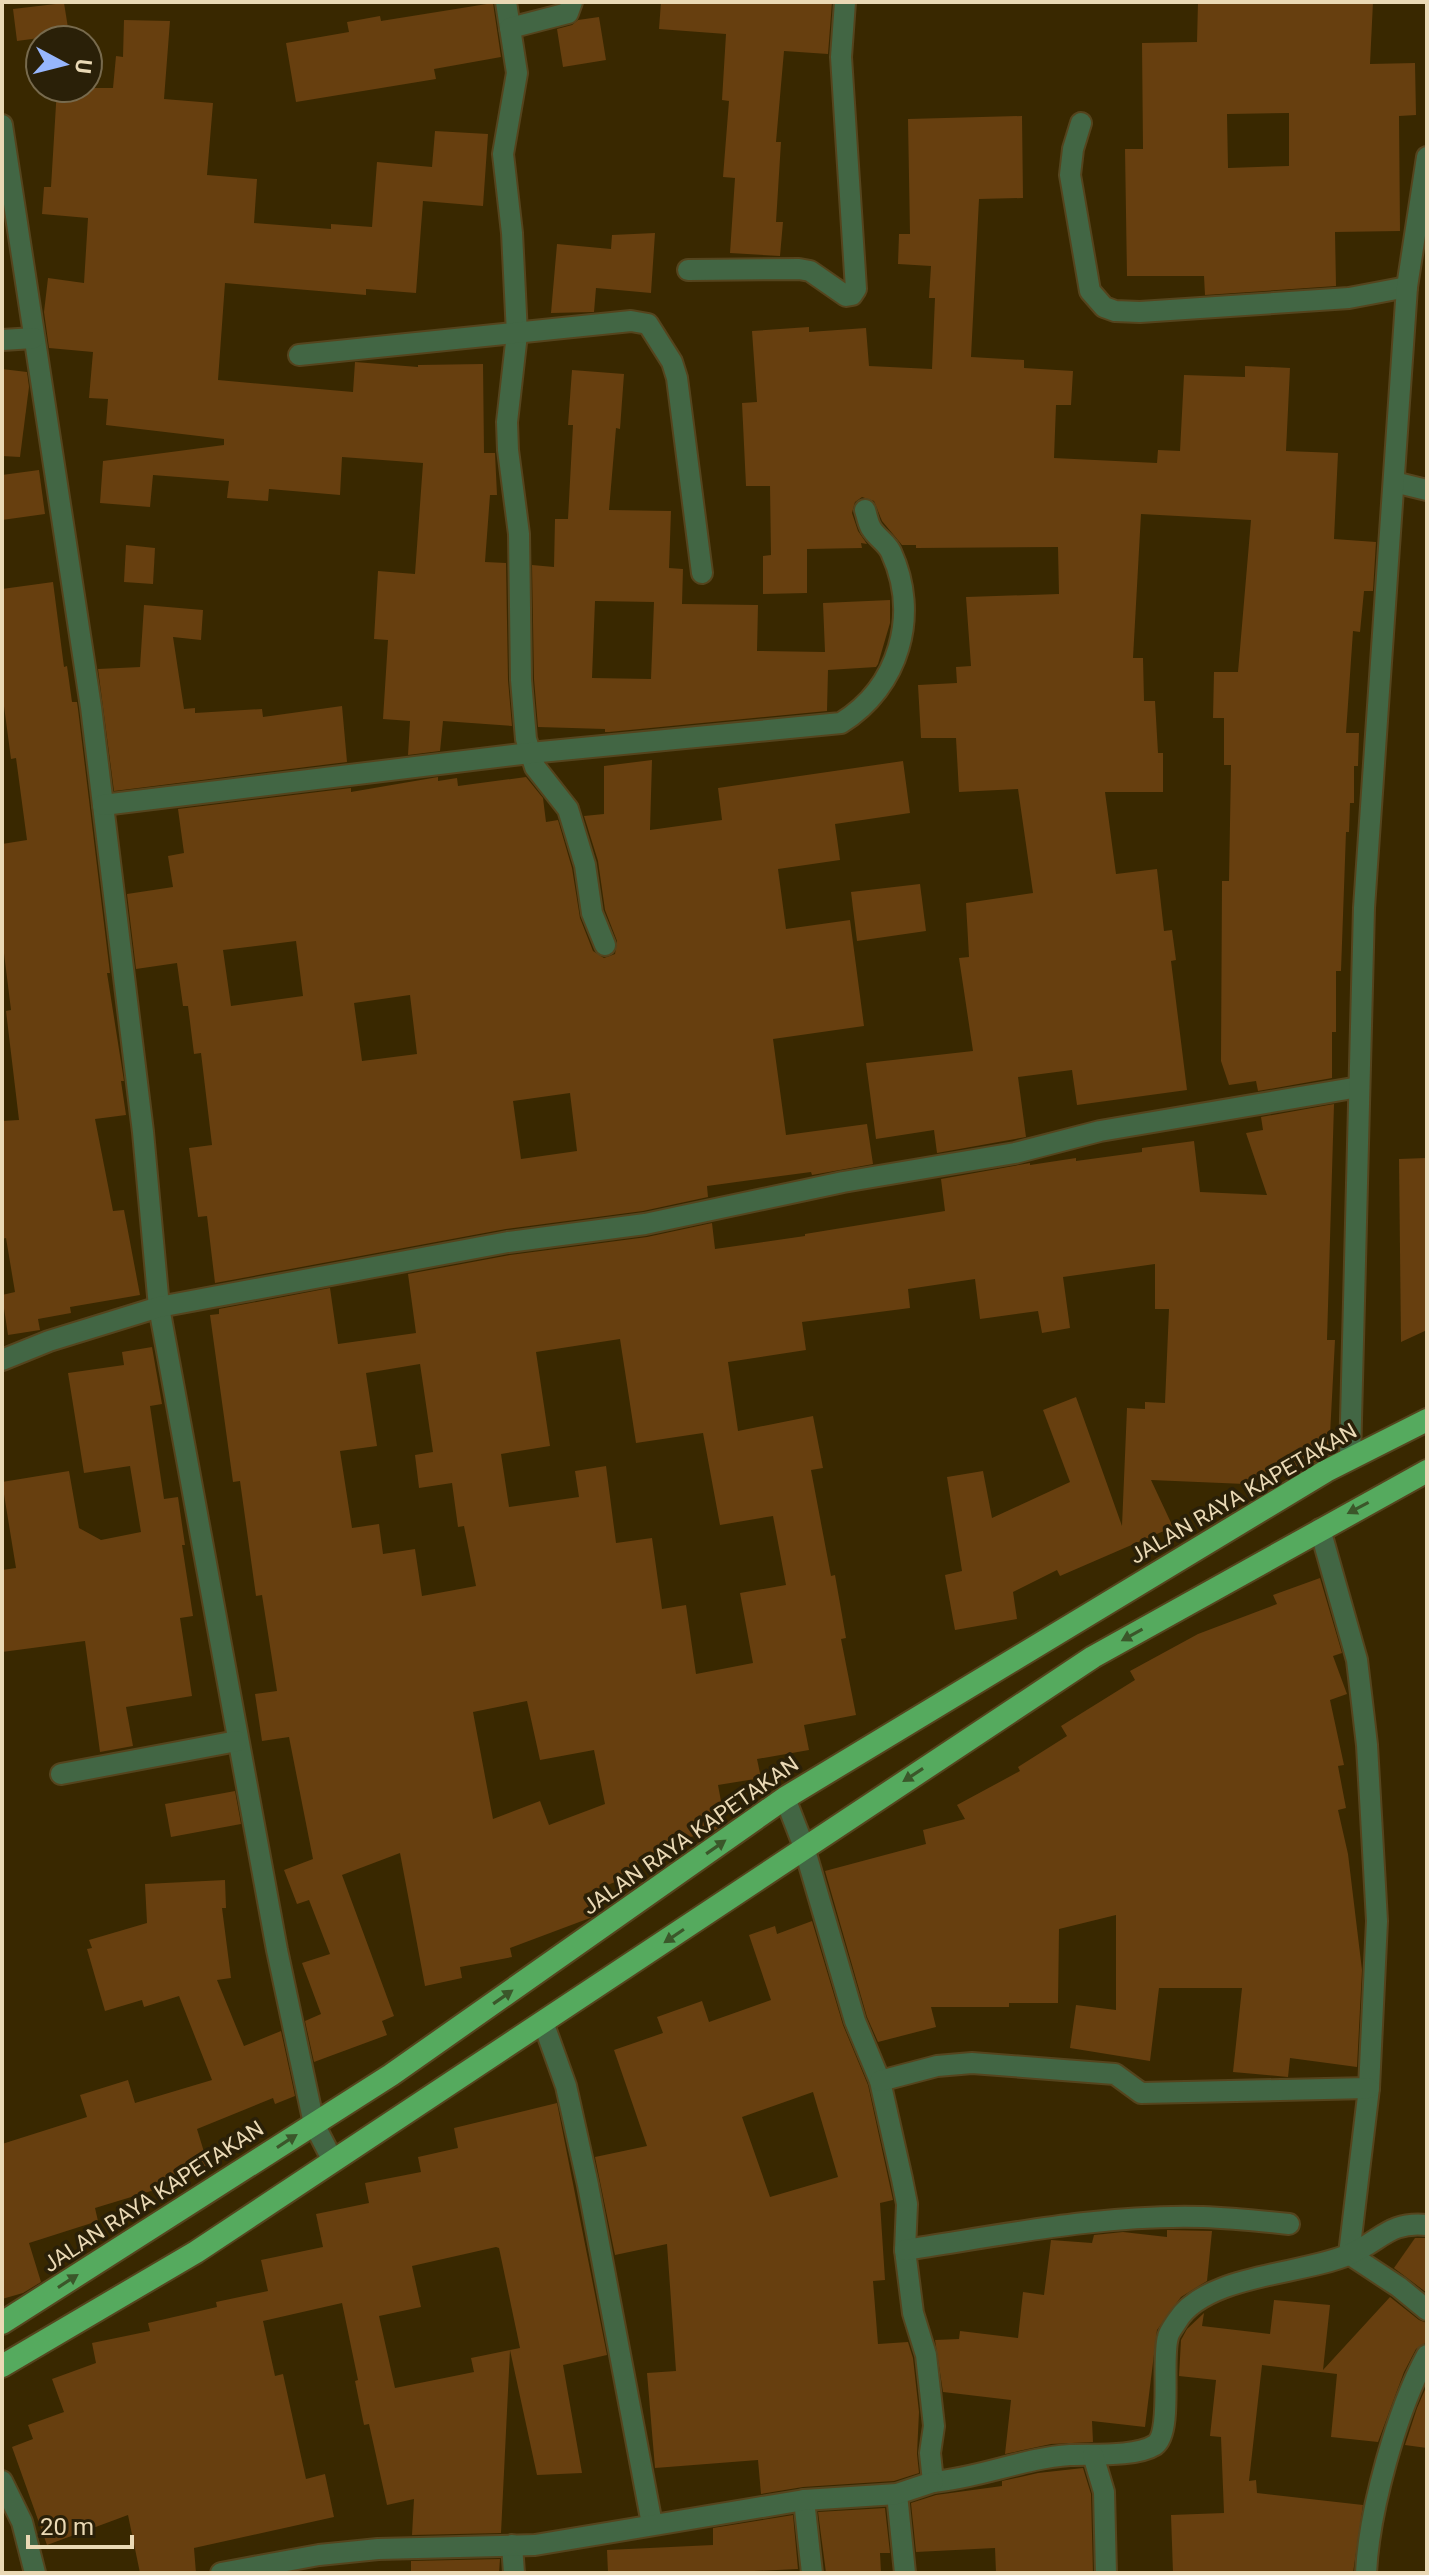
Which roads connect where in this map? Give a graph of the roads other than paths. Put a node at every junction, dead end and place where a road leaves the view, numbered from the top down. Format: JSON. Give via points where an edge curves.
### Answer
{"nodes":[{"id":1,"x":506,"y":2,"type":"edge"},
{"id":2,"x":572,"y":2,"type":"edge"},
{"id":3,"x":845,"y":2,"type":"edge"},
{"id":4,"x":510,"y":28,"type":"junction"},
{"id":5,"x":1081,"y":123,"type":"dead end"},
{"id":6,"x":2,"y":125,"type":"edge"},
{"id":7,"x":1427,"y":157,"type":"edge"},
{"id":8,"x":688,"y":270,"type":"dead end"},
{"id":9,"x":1407,"y":287,"type":"junction"},
{"id":10,"x":517,"y":334,"type":"junction"},
{"id":11,"x":34,"y":338,"type":"junction"},
{"id":12,"x":2,"y":340,"type":"edge"},
{"id":13,"x":299,"y":355,"type":"dead end"},
{"id":14,"x":1394,"y":482,"type":"junction"},
{"id":15,"x":1427,"y":490,"type":"edge"},
{"id":16,"x":865,"y":510,"type":"dead end"},
{"id":17,"x":702,"y":573,"type":"dead end"},
{"id":18,"x":530,"y":753,"type":"junction"},
{"id":19,"x":103,"y":805,"type":"junction"},
{"id":20,"x":605,"y":945,"type":"dead end"},
{"id":21,"x":1359,"y":1087,"type":"junction"},
{"id":22,"x":159,"y":1307,"type":"junction"},
{"id":23,"x":2,"y":1360,"type":"edge"},
{"id":24,"x":1427,"y":1420,"type":"edge"},
{"id":25,"x":1350,"y":1459,"type":"junction"},
{"id":26,"x":1427,"y":1471,"type":"edge"},
{"id":27,"x":1320,"y":1529,"type":"junction"},
{"id":28,"x":237,"y":1741,"type":"junction"},
{"id":29,"x":61,"y":1774,"type":"dead end"},
{"id":30,"x":785,"y":1798,"type":"junction"},
{"id":31,"x":804,"y":1847,"type":"junction"},
{"id":32,"x":543,"y":2022,"type":"junction"},
{"id":33,"x":880,"y":2081,"type":"junction"},
{"id":34,"x":1369,"y":2088,"type":"junction"},
{"id":35,"x":314,"y":2124,"type":"junction"},
{"id":36,"x":333,"y":2161,"type":"junction"},
{"id":37,"x":1289,"y":2224,"type":"dead end"},
{"id":38,"x":1427,"y":2225,"type":"edge"},
{"id":39,"x":905,"y":2250,"type":"junction"},
{"id":40,"x":1349,"y":2254,"type":"junction"},
{"id":41,"x":1427,"y":2310,"type":"edge"},
{"id":42,"x":2,"y":2323,"type":"edge"},
{"id":43,"x":1427,"y":2355,"type":"edge"},
{"id":44,"x":2,"y":2366,"type":"edge"},
{"id":45,"x":1093,"y":2455,"type":"junction"},
{"id":46,"x":2,"y":2481,"type":"edge"},
{"id":47,"x":933,"y":2482,"type":"junction"},
{"id":48,"x":897,"y":2494,"type":"junction"},
{"id":49,"x":804,"y":2500,"type":"junction"},
{"id":50,"x":652,"y":2524,"type":"junction"},
{"id":51,"x":512,"y":2545,"type":"junction"},
{"id":52,"x":35,"y":2573,"type":"edge"},
{"id":53,"x":221,"y":2573,"type":"edge"},
{"id":54,"x":514,"y":2573,"type":"edge"},
{"id":55,"x":812,"y":2573,"type":"edge"},
{"id":56,"x":905,"y":2573,"type":"edge"},
{"id":57,"x":1106,"y":2573,"type":"edge"},
{"id":58,"x":1366,"y":2573,"type":"edge"}],
"edges":[{"from":1,"to":4,"type":"street"},
{"from":2,"to":4,"type":"street","via":[[568,13]]},
{"from":3,"to":8,"type":"street","via":[[841,57],[856,289],[846,296],[799,269]]},
{"from":4,"to":10,"type":"street","via":[[517,73],[503,154]]},
{"from":5,"to":9,"type":"street","via":[[1070,175],[1090,291],[1104,307],[1140,312],[1349,298]]},
{"from":6,"to":11,"type":"street"},
{"from":7,"to":9,"type":"street"},
{"from":9,"to":14,"type":"street"},
{"from":10,"to":13,"type":"street"},
{"from":10,"to":17,"type":"street","via":[[631,321],[648,324],[677,378]]},
{"from":10,"to":18,"type":"street","via":[[507,422],[519,534],[521,680]]},
{"from":11,"to":12,"type":"street"},
{"from":11,"to":19,"type":"street"},
{"from":14,"to":15,"type":"street"},
{"from":14,"to":21,"type":"street","via":[[1364,908]]},
{"from":16,"to":18,"type":"street","via":[[890,551],[906,622],[891,671],[861,710],[841,723]]},
{"from":18,"to":19,"type":"street"},
{"from":18,"to":20,"type":"street","via":[[568,809],[592,913]]},
{"from":19,"to":22,"type":"street"},
{"from":21,"to":22,"type":"street","via":[[1100,1131],[1015,1153],[645,1224],[508,1242]]},
{"from":21,"to":25,"type":"street"},
{"from":22,"to":23,"type":"street"},
{"from":22,"to":28,"type":"street"},
{"from":24,"to":25,"type":"highway","name":"JALAN RAYA KAPETAKAN"},
{"from":25,"to":30,"type":"highway","name":"JALAN RAYA KAPETAKAN"},
{"from":26,"to":27,"type":"highway","one_way":true},
{"from":27,"to":31,"type":"highway","one_way":true,"via":[[1093,1657]]},
{"from":27,"to":34,"type":"street","via":[[1357,1660],[1367,1745],[1377,1921]]},
{"from":28,"to":29,"type":"street"},
{"from":28,"to":35,"type":"street"},
{"from":30,"to":31,"type":"street"},
{"from":35,"to":30,"type":"highway","name":"JALAN RAYA KAPETAKAN","one_way":true},
{"from":31,"to":32,"type":"highway","one_way":true},
{"from":31,"to":33,"type":"street","via":[[855,2021]]},
{"from":32,"to":36,"type":"highway"},
{"from":32,"to":50,"type":"street","via":[[566,2086],[585,2171]]},
{"from":33,"to":34,"type":"street","via":[[958,2063],[1115,2074],[1141,2093]]},
{"from":33,"to":39,"type":"street","via":[[907,2204]]},
{"from":34,"to":40,"type":"street"},
{"from":35,"to":36,"type":"street"},
{"from":42,"to":35,"type":"highway","name":"JALAN RAYA KAPETAKAN","one_way":true},
{"from":36,"to":44,"type":"highway","via":[[196,2252]]},
{"from":37,"to":39,"type":"street","via":[[1154,2218]]},
{"from":38,"to":40,"type":"street","via":[[1397,2226]]},
{"from":39,"to":47,"type":"street","via":[[913,2313],[926,2355],[934,2426]]},
{"from":40,"to":41,"type":"street"},
{"from":40,"to":45,"type":"street","via":[[1239,2281],[1191,2305],[1167,2338],[1160,2439],[1148,2447]]},
{"from":43,"to":58,"type":"street","via":[[1403,2408],[1389,2458]]},
{"from":45,"to":47,"type":"street","via":[[1018,2462]]},
{"from":45,"to":57,"type":"street","via":[[1104,2492]]},
{"from":46,"to":52,"type":"street","via":[[22,2522]]},
{"from":47,"to":48,"type":"street"},
{"from":48,"to":49,"type":"street"},
{"from":48,"to":56,"type":"street"},
{"from":49,"to":50,"type":"street"},
{"from":49,"to":55,"type":"street"},
{"from":50,"to":51,"type":"street"},
{"from":51,"to":53,"type":"street","via":[[319,2555]]},
{"from":51,"to":54,"type":"street"}]}
